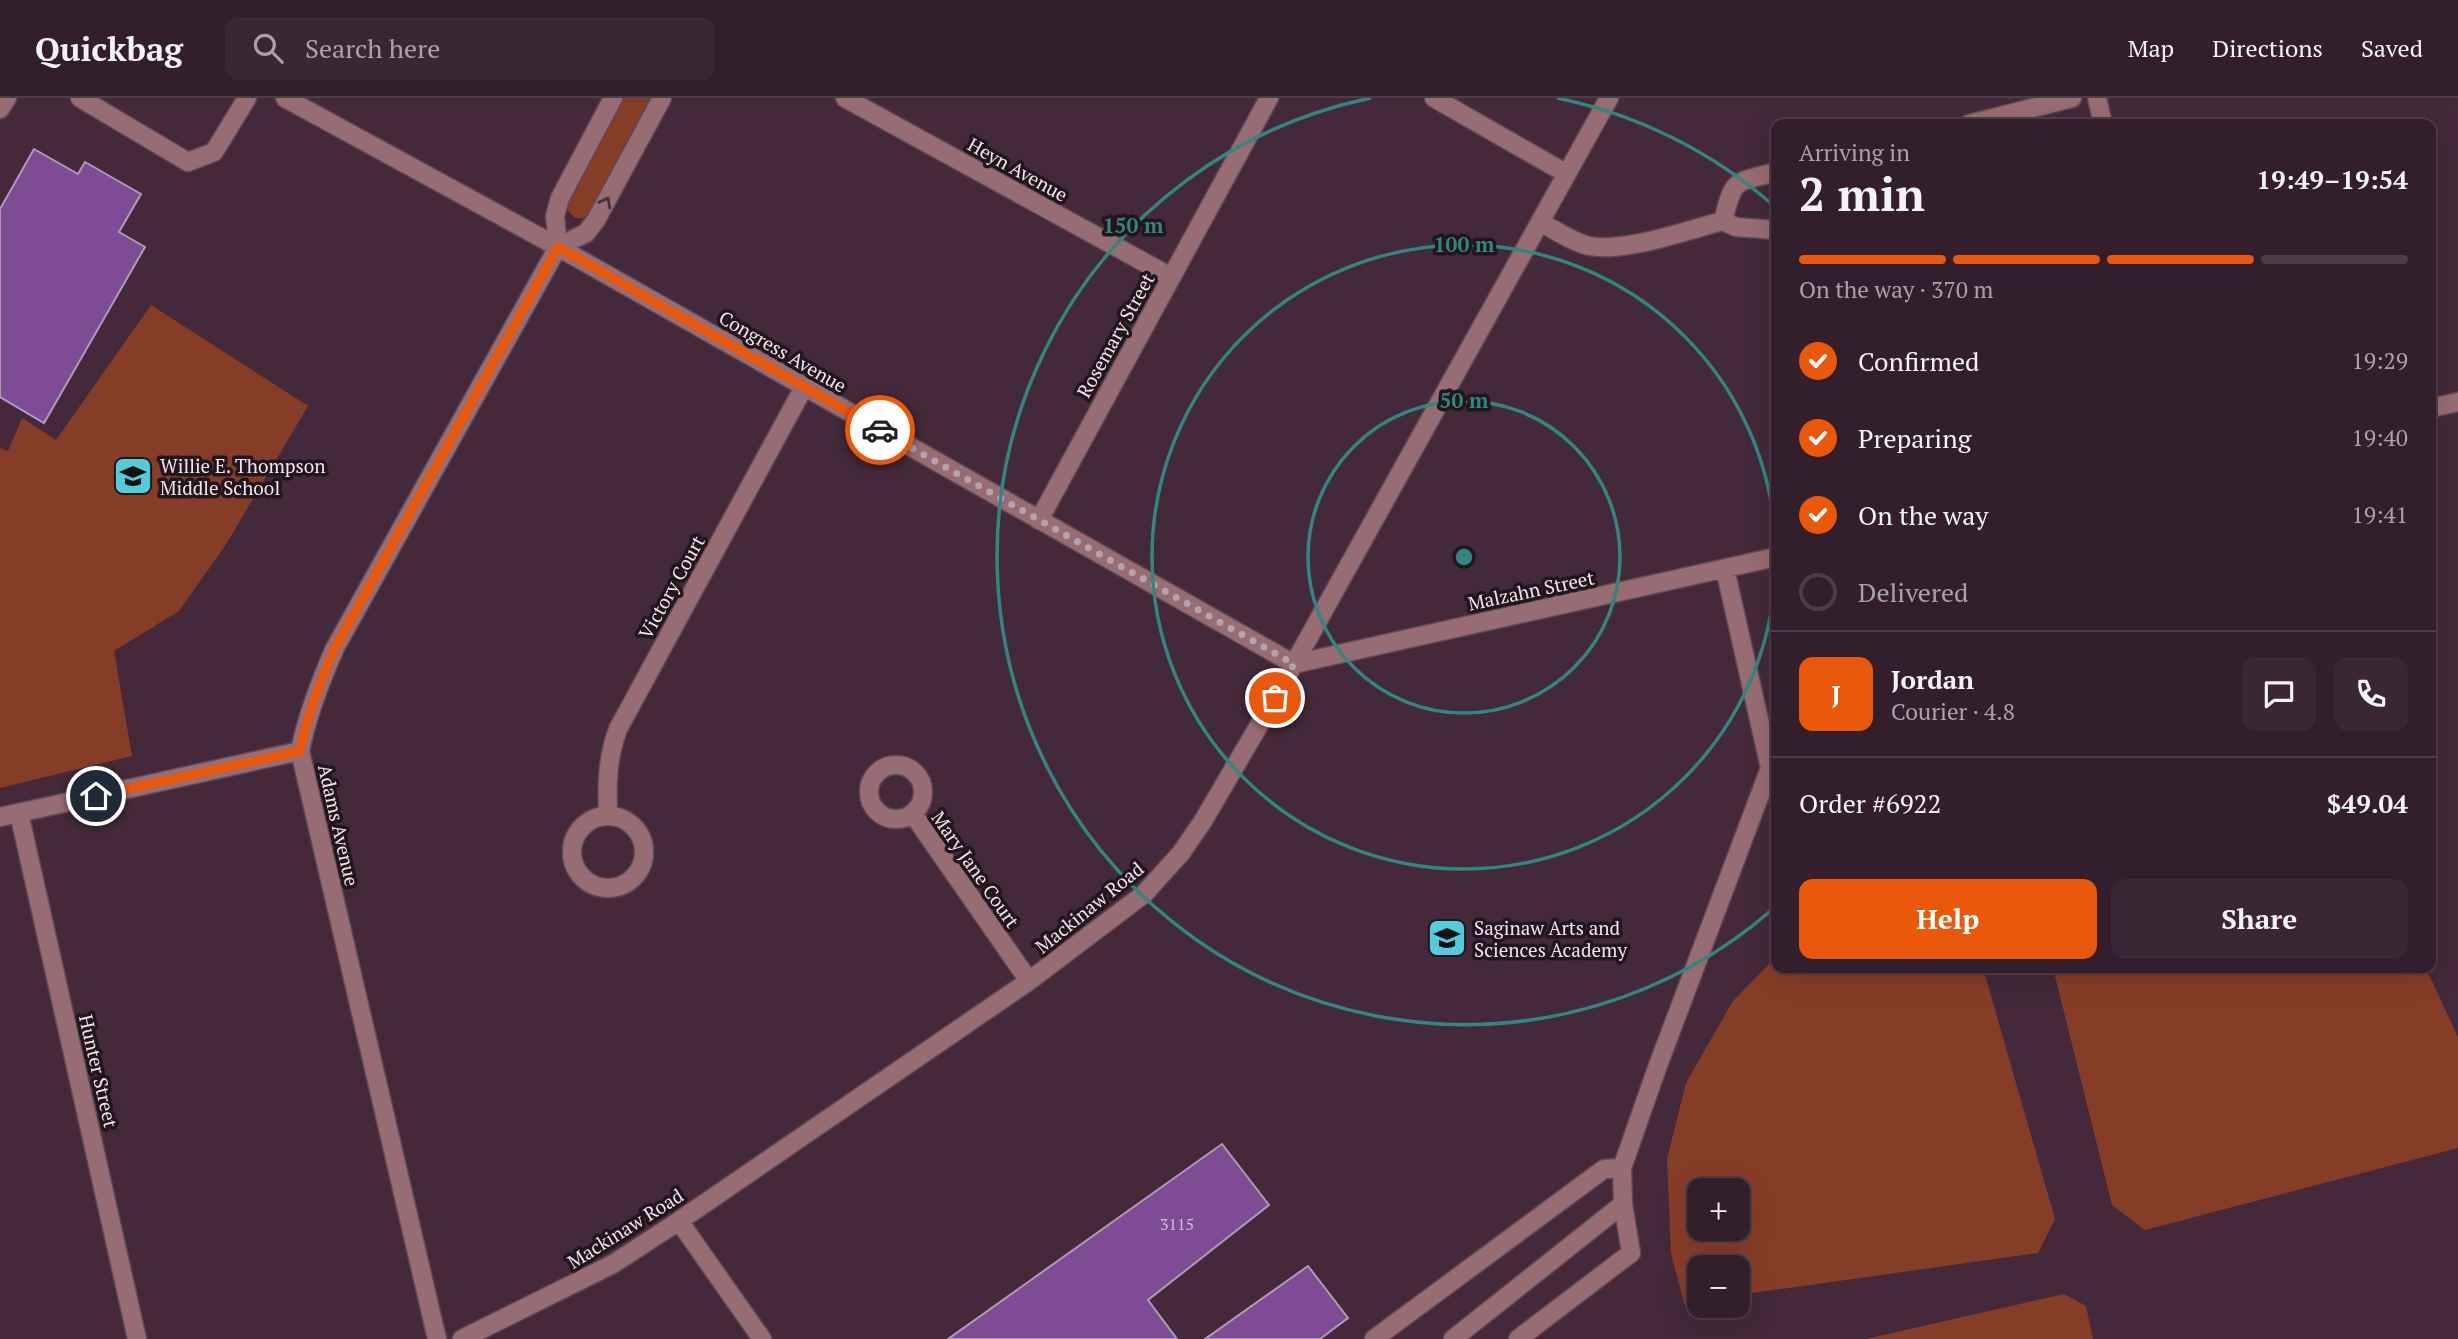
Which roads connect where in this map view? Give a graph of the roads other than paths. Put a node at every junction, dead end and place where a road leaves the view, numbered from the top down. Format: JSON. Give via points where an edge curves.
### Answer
{"nodes":[{"id":1,"x":7,"y":98,"type":"edge"},
{"id":2,"x":80,"y":98,"type":"edge"},
{"id":3,"x":247,"y":98,"type":"edge"},
{"id":4,"x":285,"y":98,"type":"edge"},
{"id":5,"x":613,"y":98,"type":"edge"},
{"id":6,"x":662,"y":98,"type":"edge"},
{"id":7,"x":845,"y":98,"type":"edge"},
{"id":8,"x":1269,"y":98,"type":"edge"},
{"id":9,"x":1434,"y":98,"type":"edge"},
{"id":10,"x":1609,"y":98,"type":"edge"},
{"id":11,"x":2072,"y":98,"type":"edge"},
{"id":12,"x":2098,"y":99,"type":"edge"},
{"id":13,"x":0,"y":109,"type":"edge"},
{"id":14,"x":1989,"y":119,"type":"edge"},
{"id":15,"x":2102,"y":119,"type":"edge"},
{"id":16,"x":1771,"y":173,"type":"edge"},
{"id":17,"x":1567,"y":174,"type":"junction"},
{"id":18,"x":1723,"y":220,"type":"junction"},
{"id":19,"x":1540,"y":222,"type":"junction"},
{"id":20,"x":1771,"y":230,"type":"edge"},
{"id":21,"x":558,"y":247,"type":"junction"},
{"id":22,"x":1171,"y":277,"type":"junction"},
{"id":23,"x":804,"y":387,"type":"junction"},
{"id":24,"x":2458,"y":401,"type":"edge"},
{"id":25,"x":2436,"y":407,"type":"edge"},
{"id":26,"x":1039,"y":520,"type":"junction"},
{"id":27,"x":1771,"y":558,"type":"edge"},
{"id":28,"x":1725,"y":569,"type":"junction"},
{"id":29,"x":1294,"y":664,"type":"junction"},
{"id":30,"x":300,"y":751,"type":"junction"},
{"id":31,"x":19,"y":813,"type":"junction"},
{"id":32,"x":913,"y":814,"type":"dead end"},
{"id":33,"x":607,"y":816,"type":"junction"},
{"id":34,"x":0,"y":817,"type":"edge"},
{"id":35,"x":1028,"y":981,"type":"junction"},
{"id":36,"x":1622,"y":1168,"type":"junction"},
{"id":37,"x":1623,"y":1204,"type":"junction"},
{"id":38,"x":679,"y":1221,"type":"junction"},
{"id":39,"x":137,"y":1339,"type":"edge"},
{"id":40,"x":437,"y":1339,"type":"edge"},
{"id":41,"x":463,"y":1339,"type":"edge"},
{"id":42,"x":762,"y":1339,"type":"edge"},
{"id":43,"x":1374,"y":1339,"type":"edge"},
{"id":44,"x":1452,"y":1339,"type":"edge"},
{"id":45,"x":1518,"y":1339,"type":"edge"}],
"edges":[{"from":1,"to":13,"type":"street"},
{"from":2,"to":3,"type":"street","via":[[188,162],[214,152]]},
{"from":4,"to":21,"type":"street","name":"Congress Avenue"},
{"from":5,"to":21,"type":"street","via":[[560,198],[555,216]]},
{"from":21,"to":6,"type":"street","one_way":true,"via":[[586,233],[596,220]]},
{"from":7,"to":22,"type":"street","name":"Heyn Avenue"},
{"from":8,"to":22,"type":"street","name":"Rosemary Street"},
{"from":9,"to":17,"type":"street"},
{"from":10,"to":17,"type":"street","name":"Mackinaw Road"},
{"from":11,"to":14,"type":"street"},
{"from":12,"to":15,"type":"street"},
{"from":16,"to":18,"type":"street","via":[[1734,186]]},
{"from":17,"to":19,"type":"street","name":"Mackinaw Road"},
{"from":18,"to":19,"type":"street","via":[[1613,247],[1584,244]]},
{"from":18,"to":20,"type":"street","via":[[1737,227]]},
{"from":19,"to":29,"type":"street","name":"Mackinaw Road"},
{"from":21,"to":23,"type":"street","name":"Congress Avenue"},
{"from":21,"to":30,"type":"street","name":"Adams Avenue","via":[[335,648]]},
{"from":22,"to":26,"type":"street","name":"Rosemary Street"},
{"from":23,"to":26,"type":"street","name":"Congress Avenue"},
{"from":23,"to":33,"type":"street","name":"Victory Court","via":[[618,729],[610,750]]},
{"from":24,"to":25,"type":"street"},
{"from":26,"to":29,"type":"street","name":"Congress Avenue"},
{"from":27,"to":28,"type":"street","name":"Malzahn Street"},
{"from":28,"to":29,"type":"street","name":"Malzahn Street"},
{"from":28,"to":36,"type":"street","via":[[1770,768]]},
{"from":29,"to":35,"type":"street","name":"Mackinaw Road","via":[[1181,853],[1144,894]]},
{"from":30,"to":31,"type":"street"},
{"from":30,"to":40,"type":"street","name":"Adams Avenue"},
{"from":31,"to":34,"type":"street"},
{"from":31,"to":39,"type":"street","name":"Hunter Street"},
{"from":32,"to":35,"type":"street","name":"Mary Jane Court"},
{"from":33,"to":33,"type":"street","via":[[596,818],[578,832],[573,843],[580,876],[600,888],[624,885],[634,878],[644,857],[639,832],[620,818]]},
{"from":35,"to":38,"type":"street","name":"Mackinaw Road"},
{"from":36,"to":37,"type":"street"},
{"from":36,"to":43,"type":"street","via":[[1604,1169]]},
{"from":37,"to":44,"type":"street"},
{"from":37,"to":45,"type":"street","via":[[1631,1253]]},
{"from":38,"to":41,"type":"street","name":"Mackinaw Road","via":[[613,1264]]},
{"from":38,"to":42,"type":"street"}]}
